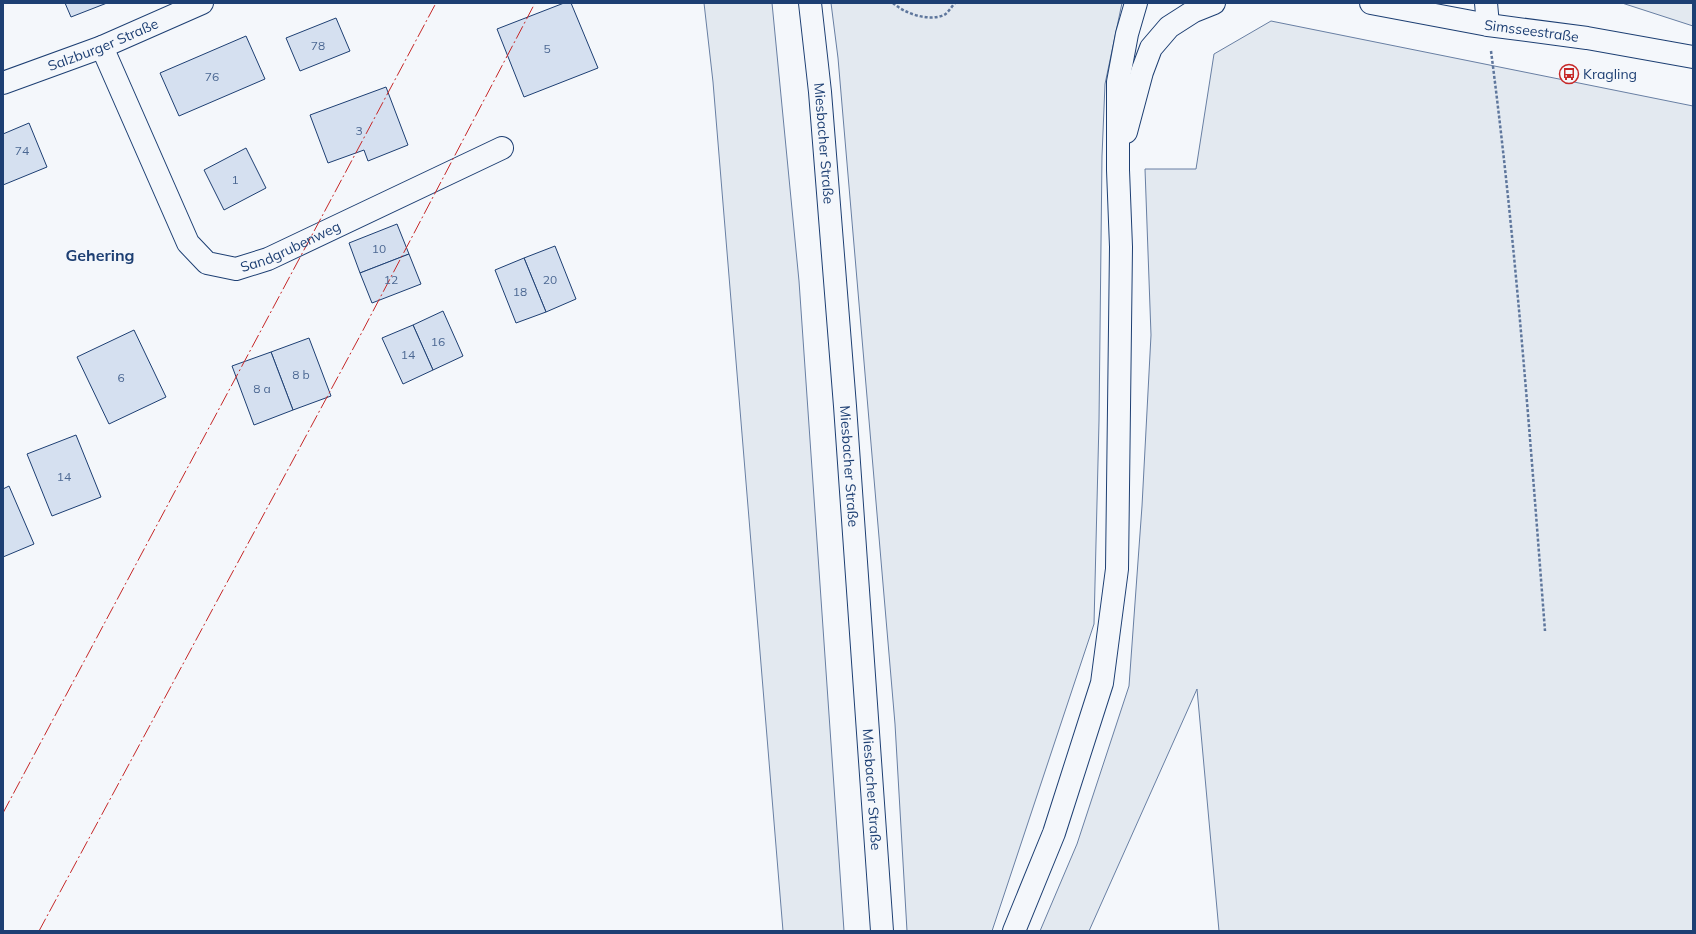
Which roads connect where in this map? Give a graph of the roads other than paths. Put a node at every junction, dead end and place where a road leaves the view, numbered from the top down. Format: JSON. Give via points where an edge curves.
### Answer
{"nodes":[{"id":1,"x":202,"y":3,"type":"edge"},
{"id":2,"x":810,"y":3,"type":"edge"},
{"id":3,"x":1136,"y":3,"type":"edge"},
{"id":4,"x":1214,"y":3,"type":"edge"},
{"id":5,"x":1371,"y":3,"type":"edge"},
{"id":6,"x":1486,"y":3,"type":"edge"},
{"id":7,"x":1488,"y":25,"type":"junction"},
{"id":8,"x":102,"y":47,"type":"junction"},
{"id":9,"x":1693,"y":57,"type":"edge"},
{"id":10,"x":3,"y":83,"type":"edge"},
{"id":11,"x":502,"y":148,"type":"dead end"},
{"id":12,"x":1118,"y":170,"type":"junction"},
{"id":13,"x":882,"y":931,"type":"edge"},
{"id":14,"x":1014,"y":931,"type":"edge"}],
"edges":[{"from":1,"to":8,"type":"main road","name":"Salzburger Straße"},
{"from":2,"to":13,"type":"main road","name":"Miesbacher Straße","via":[[820,92],[843,382]]},
{"from":3,"to":12,"type":"main road","via":[[1118,82]]},
{"from":4,"to":12,"type":"main road","via":[[1194,11],[1170,27],[1151,48],[1133,104]]},
{"from":5,"to":7,"type":"main road","name":"Simsseestraße"},
{"from":6,"to":7,"type":"main road"},
{"from":7,"to":9,"type":"main road","name":"Simsseestraße","via":[[1587,38]]},
{"from":8,"to":10,"type":"main road","name":"Salzburger Straße"},
{"from":8,"to":11,"type":"main road","name":"Sandgrubenweg","via":[[188,244],[207,263],[236,269],[268,259]]},
{"from":12,"to":14,"type":"main road","via":[[1121,254],[1117,569],[1102,683],[1054,833]]}]}
